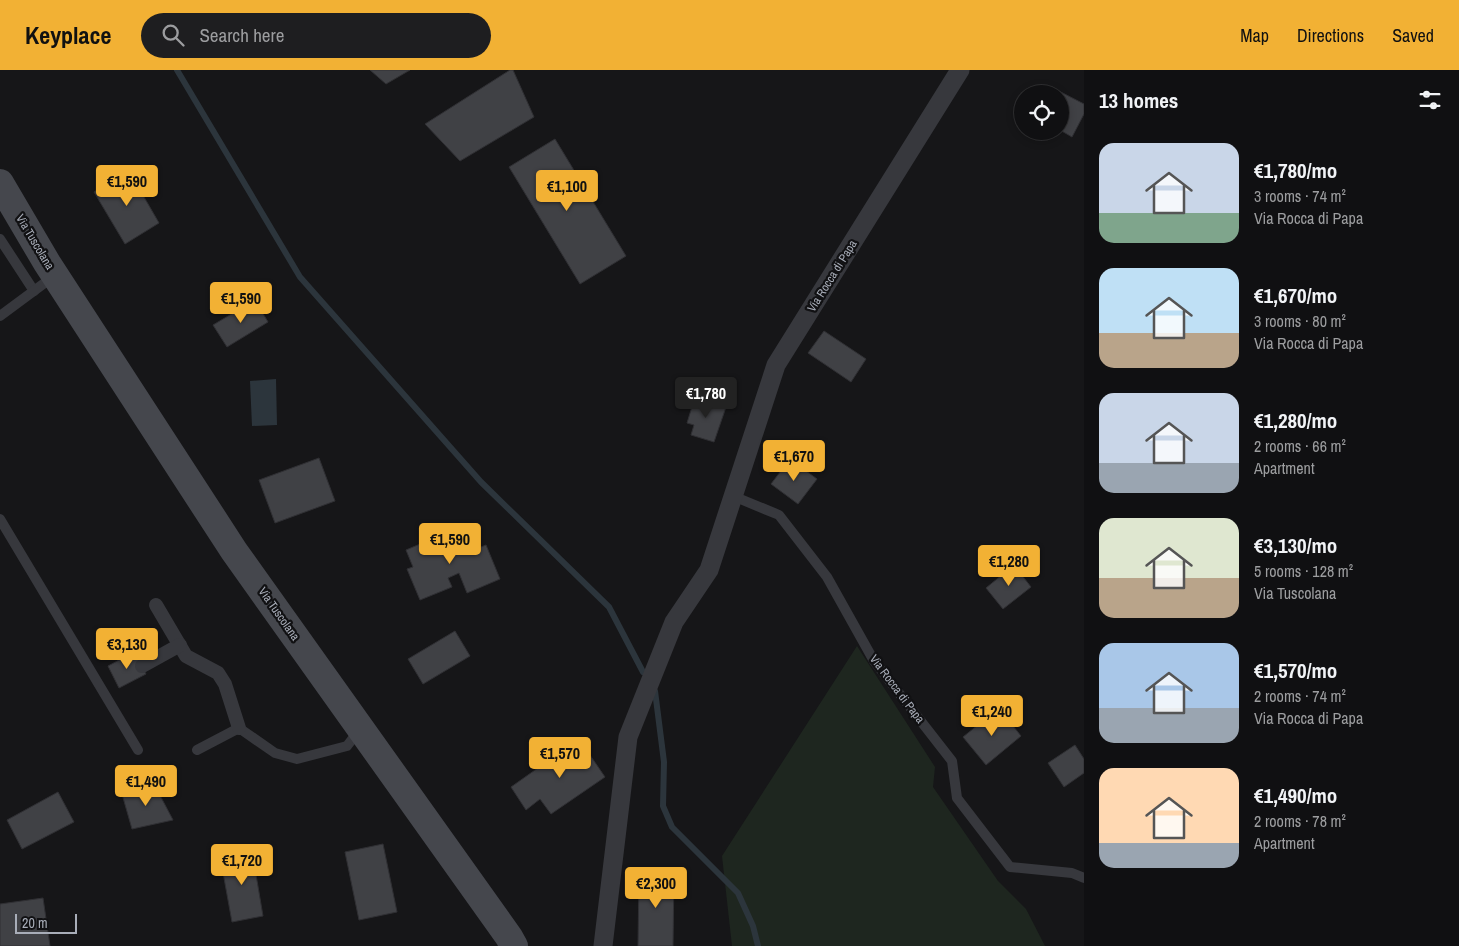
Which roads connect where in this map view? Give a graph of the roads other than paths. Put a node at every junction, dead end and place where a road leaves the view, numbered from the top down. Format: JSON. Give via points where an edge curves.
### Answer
{"nodes":[{"id":1,"x":960,"y":70,"type":"edge"},
{"id":2,"x":0,"y":183,"type":"edge"},
{"id":3,"x":0,"y":239,"type":"edge"},
{"id":4,"x":45,"y":283,"type":"junction"},
{"id":5,"x":0,"y":316,"type":"edge"},
{"id":6,"x":733,"y":496,"type":"junction"},
{"id":7,"x":0,"y":519,"type":"edge"},
{"id":8,"x":156,"y":605,"type":"dead end"},
{"id":9,"x":180,"y":645,"type":"junction"},
{"id":10,"x":142,"y":666,"type":"dead end"},
{"id":11,"x":239,"y":728,"type":"junction"},
{"id":12,"x":360,"y":728,"type":"junction"},
{"id":13,"x":138,"y":750,"type":"dead end"},
{"id":14,"x":198,"y":750,"type":"dead end"},
{"id":15,"x":1084,"y":878,"type":"edge"},
{"id":16,"x":514,"y":946,"type":"edge"},
{"id":17,"x":603,"y":946,"type":"edge"}],
"edges":[{"from":1,"to":6,"type":"street","name":"Via Rocca di Papa","via":[[776,366]]},
{"from":2,"to":4,"type":"main road","name":"Via Tuscolana"},
{"from":3,"to":4,"type":"lane"},
{"from":4,"to":5,"type":"lane"},
{"from":4,"to":12,"type":"main road","name":"Via Tuscolana"},
{"from":6,"to":15,"type":"lane","name":"Via Rocca di Papa","via":[[779,515],[827,577],[874,661],[952,761],[956,798],[1010,867],[1072,873]]},
{"from":6,"to":17,"type":"street","name":"Via Rocca di Papa","via":[[709,570],[674,622],[628,737]]},
{"from":7,"to":13,"type":"lane"},
{"from":8,"to":9,"type":"street"},
{"from":9,"to":10,"type":"street"},
{"from":9,"to":11,"type":"street","via":[[186,656],[218,673],[225,684]]},
{"from":11,"to":12,"type":"lane","via":[[275,753],[297,759],[347,746]]},
{"from":11,"to":14,"type":"lane"},
{"from":12,"to":16,"type":"main road","name":"Via Tuscolana"}]}
